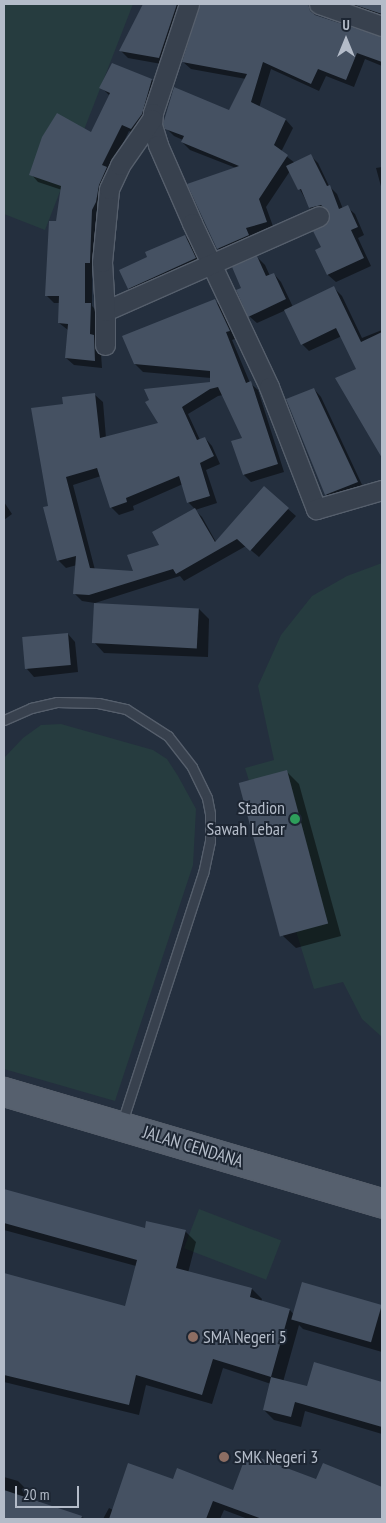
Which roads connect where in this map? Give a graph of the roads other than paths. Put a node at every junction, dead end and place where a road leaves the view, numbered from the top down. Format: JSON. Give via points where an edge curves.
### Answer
{"nodes":[{"id":1,"x":189,"y":4,"type":"edge"},
{"id":2,"x":319,"y":4,"type":"edge"},
{"id":3,"x":360,"y":11,"type":"edge"},
{"id":4,"x":382,"y":26,"type":"edge"},
{"id":5,"x":152,"y":119,"type":"junction"},
{"id":6,"x":320,"y":216,"type":"dead end"},
{"id":7,"x":211,"y":264,"type":"junction"},
{"id":8,"x":105,"y":311,"type":"junction"},
{"id":9,"x":105,"y":345,"type":"dead end"},
{"id":10,"x":382,"y":490,"type":"edge"},
{"id":11,"x":4,"y":720,"type":"edge"},
{"id":12,"x":4,"y":1092,"type":"edge"},
{"id":13,"x":121,"y":1125,"type":"junction"},
{"id":14,"x":382,"y":1203,"type":"edge"}],
"edges":[{"from":1,"to":5,"type":"street"},
{"from":2,"to":3,"type":"street"},
{"from":3,"to":4,"type":"street"},
{"from":5,"to":7,"type":"street","via":[[162,154]]},
{"from":5,"to":8,"type":"street","via":[[109,188],[102,249]]},
{"from":6,"to":7,"type":"street"},
{"from":7,"to":8,"type":"street"},
{"from":7,"to":10,"type":"street","via":[[268,387],[316,509]]},
{"from":8,"to":9,"type":"street"},
{"from":11,"to":13,"type":"lane","via":[[31,708],[57,702],[98,703],[126,709],[168,736],[192,767],[207,798],[210,841],[203,873]]},
{"from":12,"to":13,"type":"main road","name":"JALAN CENDANA"},
{"from":13,"to":14,"type":"main road","name":"JALAN CENDANA"}]}
